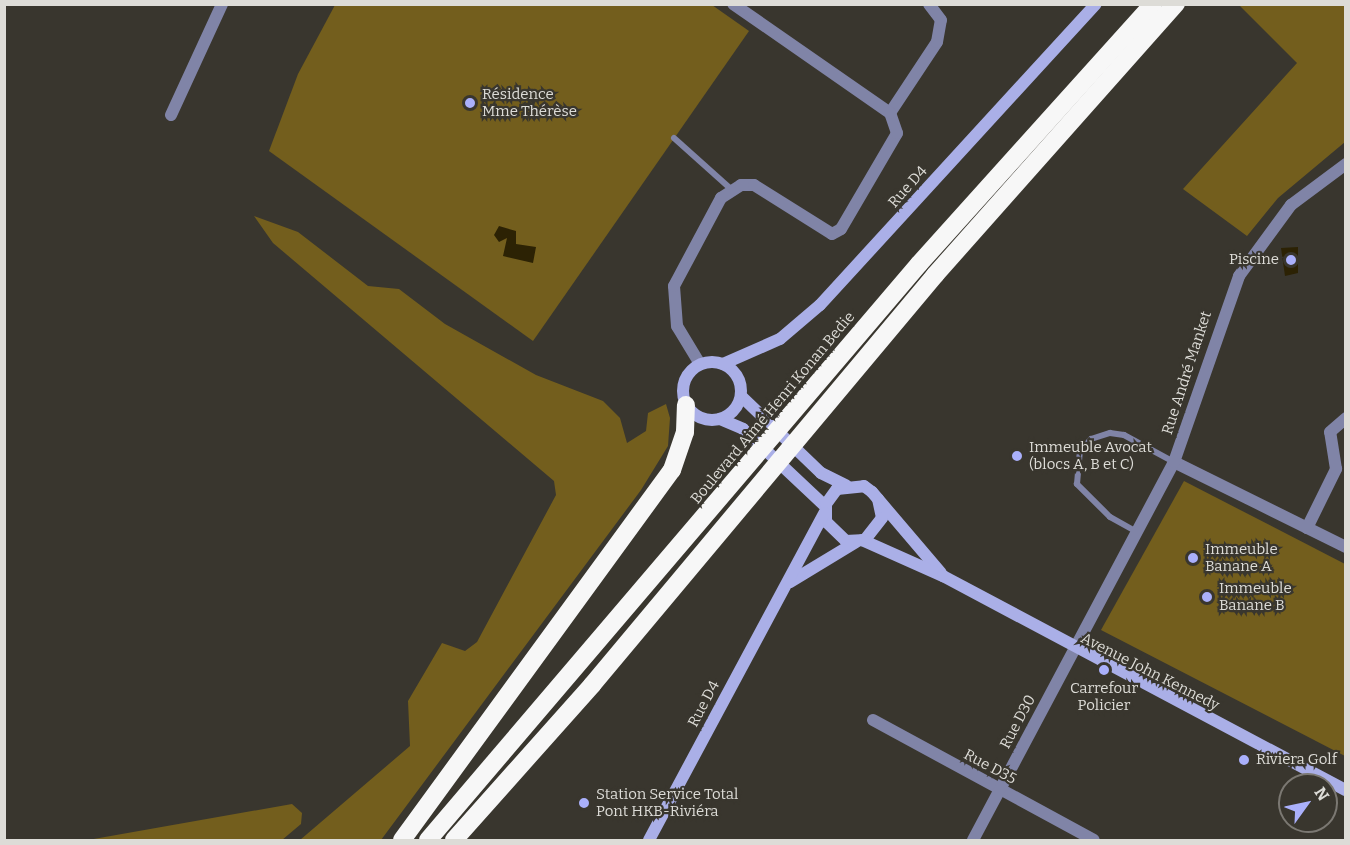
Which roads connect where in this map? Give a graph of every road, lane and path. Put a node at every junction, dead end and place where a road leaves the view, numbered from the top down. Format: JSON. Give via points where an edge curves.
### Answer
{"nodes":[{"id":1,"x":222,"y":4,"type":"edge"},
{"id":2,"x":733,"y":4,"type":"edge"},
{"id":3,"x":929,"y":4,"type":"edge"},
{"id":4,"x":1096,"y":4,"type":"edge"},
{"id":5,"x":1153,"y":4,"type":"edge"},
{"id":6,"x":1176,"y":4,"type":"edge"},
{"id":7,"x":890,"y":113,"type":"junction"},
{"id":8,"x":171,"y":115,"type":"dead end"},
{"id":9,"x":674,"y":138,"type":"dead end"},
{"id":10,"x":1346,"y":164,"type":"edge"},
{"id":11,"x":731,"y":189,"type":"junction"},
{"id":12,"x":700,"y":364,"type":"junction"},
{"id":13,"x":723,"y":364,"type":"junction"},
{"id":14,"x":741,"y":396,"type":"junction"},
{"id":15,"x":687,"y":405,"type":"junction"},
{"id":16,"x":1346,"y":418,"type":"edge"},
{"id":17,"x":720,"y":419,"type":"junction"},
{"id":18,"x":1174,"y":462,"type":"junction"},
{"id":19,"x":1341,"y":468,"type":"edge"},
{"id":20,"x":846,"y":485,"type":"junction"},
{"id":21,"x":878,"y":499,"type":"junction"},
{"id":22,"x":825,"y":510,"type":"junction"},
{"id":23,"x":1307,"y":528,"type":"junction"},
{"id":24,"x":1137,"y":532,"type":"junction"},
{"id":25,"x":859,"y":541,"type":"junction"},
{"id":26,"x":1346,"y":547,"type":"edge"},
{"id":27,"x":943,"y":576,"type":"junction"},
{"id":28,"x":789,"y":583,"type":"junction"},
{"id":29,"x":1074,"y":650,"type":"junction"},
{"id":30,"x":873,"y":720,"type":"dead end"},
{"id":31,"x":1000,"y":790,"type":"junction"},
{"id":32,"x":1346,"y":790,"type":"edge"},
{"id":33,"x":402,"y":840,"type":"edge"},
{"id":34,"x":428,"y":840,"type":"edge"},
{"id":35,"x":454,"y":840,"type":"edge"},
{"id":36,"x":648,"y":840,"type":"edge"},
{"id":37,"x":973,"y":840,"type":"edge"},
{"id":38,"x":1094,"y":840,"type":"edge"}],
"edges":[{"from":1,"to":8,"type":"street"},
{"from":2,"to":7,"type":"street"},
{"from":3,"to":7,"type":"street","via":[[941,21],[937,42]]},
{"from":4,"to":13,"type":"main road","name":"Rue D4","via":[[820,305],[780,339]]},
{"from":5,"to":34,"type":"highway","name":"Boulevard Aimé Henri Konan Bedie","via":[[919,264]]},
{"from":6,"to":35,"type":"highway","via":[[934,275],[592,685]]},
{"from":7,"to":11,"type":"street","via":[[896,140],[841,229],[832,234],[754,185]]},
{"from":9,"to":11,"type":"lane"},
{"from":10,"to":18,"type":"street","name":"Rue André Manket","via":[[1291,204],[1239,276]]},
{"from":11,"to":12,"type":"street","via":[[674,286],[677,326]]},
{"from":12,"to":13,"type":"main road","name":"Rue D4"},
{"from":12,"to":15,"type":"main road","via":[[684,382]]},
{"from":13,"to":14,"type":"main road","via":[[739,380]]},
{"from":14,"to":17,"type":"main road"},
{"from":14,"to":20,"type":"main road","name":"Avenue John Kennedy","via":[[754,414],[821,473]]},
{"from":15,"to":17,"type":"main road","via":[[698,416]]},
{"from":15,"to":33,"type":"highway","via":[[672,470]]},
{"from":16,"to":19,"type":"street","via":[[1330,432]]},
{"from":17,"to":22,"type":"main road","name":"Avenue John Kennedy","via":[[743,429],[809,487]]},
{"from":18,"to":23,"type":"street"},
{"from":18,"to":24,"type":"street","name":"Rue André Manket"},
{"from":18,"to":24,"type":"lane","via":[[1124,435],[1091,440],[1080,452],[1077,484],[1110,517]]},
{"from":19,"to":23,"type":"street"},
{"from":20,"to":21,"type":"main road","name":"Avenue John Kennedy","via":[[864,486]]},
{"from":20,"to":22,"type":"main road"},
{"from":21,"to":25,"type":"main road","via":[[879,527]]},
{"from":21,"to":27,"type":"main road","name":"Avenue John Kennedy"},
{"from":22,"to":25,"type":"main road","name":"Avenue John Kennedy","via":[[830,531]]},
{"from":22,"to":28,"type":"main road","name":"Rue D4"},
{"from":23,"to":26,"type":"street"},
{"from":24,"to":29,"type":"street","name":"Rue André Manket"},
{"from":25,"to":27,"type":"main road","name":"Avenue John Kennedy"},
{"from":25,"to":28,"type":"main road","name":"Rue D4"},
{"from":27,"to":29,"type":"main road","name":"Avenue John Kennedy"},
{"from":28,"to":36,"type":"main road","name":"Rue D4"},
{"from":29,"to":31,"type":"street","name":"Rue D30"},
{"from":29,"to":32,"type":"main road","name":"Avenue John Kennedy"},
{"from":30,"to":31,"type":"street","name":"Rue D35"},
{"from":31,"to":37,"type":"street","name":"Rue D30"},
{"from":31,"to":38,"type":"street","name":"Rue D35"}]}
